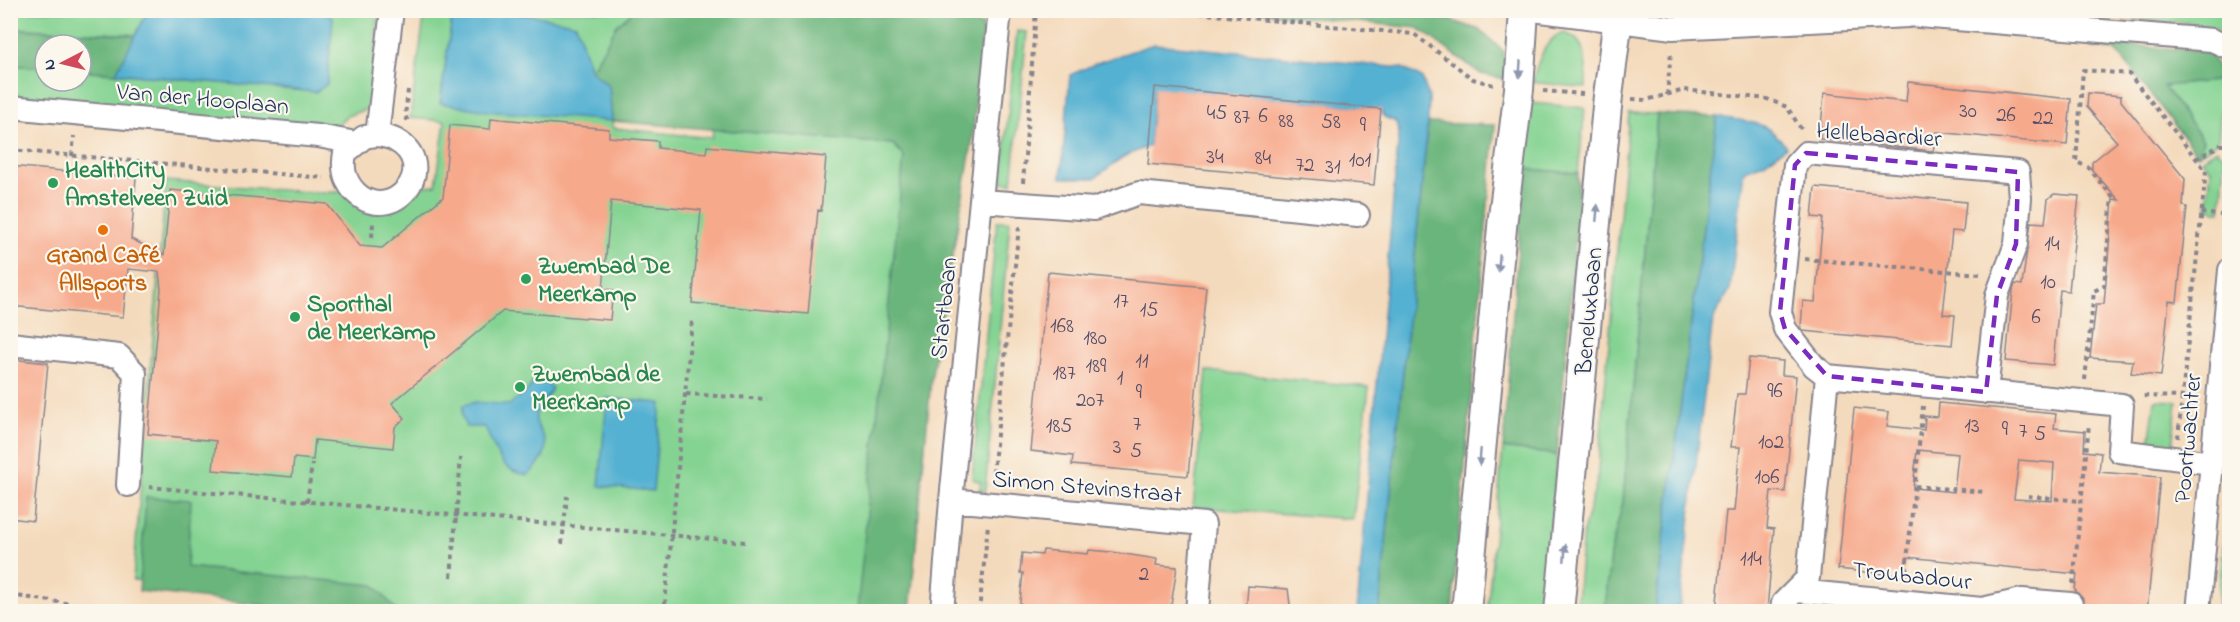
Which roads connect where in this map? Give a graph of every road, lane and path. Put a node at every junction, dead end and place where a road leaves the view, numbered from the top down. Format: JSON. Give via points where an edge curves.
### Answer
{"nodes":[{"id":1,"x":392,"y":10,"type":"edge"},
{"id":2,"x":1092,"y":10,"type":"edge"},
{"id":3,"x":1164,"y":10,"type":"edge"},
{"id":4,"x":1524,"y":10,"type":"edge"},
{"id":5,"x":1533,"y":10,"type":"edge"},
{"id":6,"x":1872,"y":10,"type":"edge"},
{"id":7,"x":1000,"y":11,"type":"edge"},
{"id":8,"x":1036,"y":12,"type":"edge"},
{"id":9,"x":1052,"y":12,"type":"edge"},
{"id":10,"x":1908,"y":16,"type":"junction"},
{"id":11,"x":1618,"y":17,"type":"edge"},
{"id":12,"x":2229,"y":48,"type":"edge"},
{"id":13,"x":1519,"y":89,"type":"junction"},
{"id":14,"x":1608,"y":96,"type":"junction"},
{"id":15,"x":10,"y":107,"type":"edge"},
{"id":16,"x":377,"y":135,"type":"junction"},
{"id":17,"x":318,"y":136,"type":"junction"},
{"id":18,"x":356,"y":143,"type":"junction"},
{"id":19,"x":2229,"y":145,"type":"edge"},
{"id":20,"x":10,"y":150,"type":"edge"},
{"id":21,"x":1806,"y":153,"type":"junction"},
{"id":22,"x":2196,"y":159,"type":"junction"},
{"id":23,"x":343,"y":164,"type":"junction"},
{"id":24,"x":327,"y":186,"type":"dead end"},
{"id":25,"x":981,"y":201,"type":"junction"},
{"id":26,"x":1021,"y":205,"type":"junction"},
{"id":27,"x":2202,"y":213,"type":"junction"},
{"id":28,"x":1359,"y":215,"type":"dead end"},
{"id":29,"x":2229,"y":216,"type":"edge"},
{"id":30,"x":365,"y":225,"type":"dead end"},
{"id":31,"x":373,"y":226,"type":"dead end"},
{"id":32,"x":1787,"y":258,"type":"junction"},
{"id":33,"x":2229,"y":270,"type":"edge"},
{"id":34,"x":2004,"y":276,"type":"junction"},
{"id":35,"x":692,"y":321,"type":"dead end"},
{"id":36,"x":10,"y":344,"type":"edge"},
{"id":37,"x":1827,"y":376,"type":"junction"},
{"id":38,"x":1925,"y":387,"type":"junction"},
{"id":39,"x":1986,"y":392,"type":"junction"},
{"id":40,"x":686,"y":394,"type":"junction"},
{"id":41,"x":2182,"y":397,"type":"junction"},
{"id":42,"x":767,"y":399,"type":"dead end"},
{"id":43,"x":2087,"y":402,"type":"junction"},
{"id":44,"x":2122,"y":405,"type":"junction"},
{"id":45,"x":461,"y":457,"type":"dead end"},
{"id":46,"x":2175,"y":459,"type":"junction"},
{"id":47,"x":2212,"y":463,"type":"junction"},
{"id":48,"x":312,"y":464,"type":"dead end"},
{"id":49,"x":128,"y":485,"type":"joint"},
{"id":50,"x":1915,"y":486,"type":"junction"},
{"id":51,"x":1985,"y":492,"type":"dead end"},
{"id":52,"x":567,"y":496,"type":"dead end"},
{"id":53,"x":2028,"y":496,"type":"dead end"},
{"id":54,"x":951,"y":500,"type":"junction"},
{"id":55,"x":2081,"y":501,"type":"junction"},
{"id":56,"x":307,"y":502,"type":"junction"},
{"id":57,"x":990,"y":504,"type":"junction"},
{"id":58,"x":455,"y":516,"type":"junction"},
{"id":59,"x":563,"y":526,"type":"junction"},
{"id":60,"x":672,"y":535,"type":"junction"},
{"id":61,"x":745,"y":542,"type":"dead end"},
{"id":62,"x":562,"y":544,"type":"dead end"},
{"id":63,"x":451,"y":577,"type":"dead end"},
{"id":64,"x":1797,"y":591,"type":"junction"},
{"id":65,"x":10,"y":595,"type":"edge"},
{"id":66,"x":1903,"y":602,"type":"junction"},
{"id":67,"x":665,"y":604,"type":"dead end"},
{"id":68,"x":2071,"y":604,"type":"joint"},
{"id":69,"x":2021,"y":606,"type":"edge"},
{"id":70,"x":127,"y":612,"type":"edge"},
{"id":71,"x":942,"y":612,"type":"edge"},
{"id":72,"x":980,"y":612,"type":"edge"},
{"id":73,"x":1197,"y":612,"type":"edge"},
{"id":74,"x":1466,"y":612,"type":"edge"},
{"id":75,"x":1559,"y":612,"type":"edge"},
{"id":76,"x":1782,"y":612,"type":"edge"},
{"id":77,"x":2198,"y":612,"type":"edge"}],
"edges":[{"from":1,"to":16,"type":"street"},
{"from":2,"to":9,"type":"path"},
{"from":3,"to":13,"type":"path","via":[[1414,34],[1473,79]]},
{"from":4,"to":13,"type":"main road","one_way":true},
{"from":5,"to":11,"type":"street"},
{"from":6,"to":10,"type":"street"},
{"from":7,"to":8,"type":"path"},
{"from":7,"to":25,"type":"street","name":"Startbaan"},
{"from":8,"to":9,"type":"path"},
{"from":8,"to":26,"type":"path"},
{"from":10,"to":11,"type":"street","via":[[1673,28]]},
{"from":10,"to":12,"type":"street","via":[[2212,40]]},
{"from":11,"to":14,"type":"main road","name":"Beneluxbaan"},
{"from":13,"to":14,"type":"path"},
{"from":13,"to":74,"type":"main road","one_way":true,"via":[[1503,217]]},
{"from":14,"to":21,"type":"path","via":[[1646,100],[1684,90],[1767,99],[1787,107],[1802,131]]},
{"from":75,"to":14,"type":"main road","name":"Beneluxbaan","one_way":true},
{"from":15,"to":17,"type":"street","name":"Van der Hooplaan"},
{"from":16,"to":18,"type":"street"},
{"from":16,"to":23,"type":"street","via":[[396,140],[411,158],[415,178],[407,190],[390,201],[370,201],[350,187]]},
{"from":17,"to":18,"type":"street","name":"Van der Hooplaan"},
{"from":17,"to":23,"type":"street","name":"Van der Hooplaan"},
{"from":18,"to":23,"type":"street","via":[[345,153]]},
{"from":19,"to":22,"type":"path","via":[[2220,145]]},
{"from":20,"to":24,"type":"path","via":[[324,178]]},
{"from":21,"to":32,"type":"street","name":"Hellebaardier","via":[[1795,165]]},
{"from":21,"to":34,"type":"street","name":"Hellebaardier","via":[[2019,172],[2016,244]]},
{"from":22,"to":27,"type":"path","via":[[2206,171]]},
{"from":22,"to":43,"type":"path","via":[[2129,74],[2083,70],[2076,162],[2088,166],[2112,196],[2104,286],[2094,291]]},
{"from":25,"to":26,"type":"street"},
{"from":25,"to":54,"type":"street","name":"Startbaan"},
{"from":26,"to":28,"type":"street","via":[[1094,209],[1139,193]]},
{"from":26,"to":57,"type":"path"},
{"from":27,"to":29,"type":"path"},
{"from":27,"to":41,"type":"path"},
{"from":30,"to":31,"type":"path"},
{"from":32,"to":34,"type":"path"},
{"from":32,"to":37,"type":"street","name":"Hellebaardier","via":[[1780,312],[1785,329],[1814,366]]},
{"from":33,"to":47,"type":"street","name":"Poortwachter"},
{"from":34,"to":39,"type":"street","name":"Hellebaardier","via":[[1997,295]]},
{"from":35,"to":40,"type":"path"},
{"from":36,"to":49,"type":"street","via":[[119,356],[135,373]]},
{"from":37,"to":38,"type":"street"},
{"from":37,"to":64,"type":"street","via":[[1808,578]]},
{"from":38,"to":39,"type":"street"},
{"from":38,"to":50,"type":"path"},
{"from":39,"to":43,"type":"street"},
{"from":40,"to":42,"type":"path"},
{"from":40,"to":60,"type":"path"},
{"from":41,"to":44,"type":"path","via":[[2145,394]]},
{"from":41,"to":46,"type":"path"},
{"from":43,"to":44,"type":"street"},
{"from":43,"to":55,"type":"path"},
{"from":44,"to":46,"type":"street","via":[[2119,451]]},
{"from":45,"to":58,"type":"path"},
{"from":46,"to":47,"type":"street"},
{"from":47,"to":77,"type":"street","name":"Poortwachter"},
{"from":48,"to":56,"type":"path"},
{"from":49,"to":56,"type":"path"},
{"from":50,"to":51,"type":"path"},
{"from":50,"to":66,"type":"path"},
{"from":52,"to":59,"type":"path"},
{"from":53,"to":55,"type":"path"},
{"from":54,"to":57,"type":"street","name":"Simon Stevinstraat"},
{"from":54,"to":71,"type":"street","name":"Startbaan"},
{"from":55,"to":68,"type":"path"},
{"from":56,"to":58,"type":"path"},
{"from":57,"to":72,"type":"path"},
{"from":57,"to":73,"type":"street","name":"Simon Stevinstraat","via":[[1204,524]]},
{"from":58,"to":59,"type":"path"},
{"from":58,"to":63,"type":"path"},
{"from":59,"to":60,"type":"path"},
{"from":59,"to":62,"type":"path"},
{"from":60,"to":61,"type":"path"},
{"from":60,"to":67,"type":"path"},
{"from":64,"to":66,"type":"street","name":"Troubadour"},
{"from":64,"to":76,"type":"street","via":[[1783,603]]},
{"from":65,"to":70,"type":"path"},
{"from":66,"to":69,"type":"street","name":"Troubadour","via":[[1982,609]]},
{"from":68,"to":69,"type":"street","name":"Troubadour"}]}
